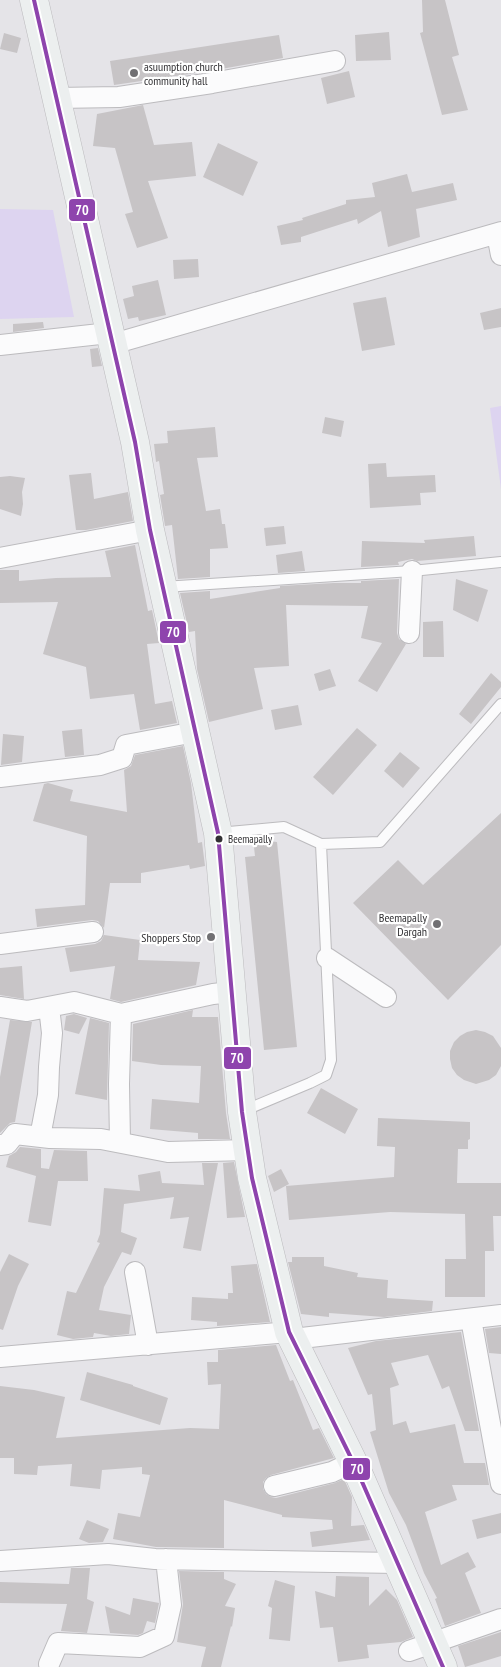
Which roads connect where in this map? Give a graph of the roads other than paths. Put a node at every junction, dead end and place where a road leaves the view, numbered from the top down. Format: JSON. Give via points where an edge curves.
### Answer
{"nodes":[{"id":1,"x":34,"y":0,"type":"edge"},
{"id":2,"x":335,"y":62,"type":"dead end"},
{"id":3,"x":56,"y":98,"type":"junction"},
{"id":4,"x":499,"y":233,"type":"edge"},
{"id":5,"x":501,"y":255,"type":"edge"},
{"id":6,"x":111,"y":338,"type":"junction"},
{"id":7,"x":0,"y":345,"type":"edge"},
{"id":8,"x":150,"y":530,"type":"junction"},
{"id":9,"x":0,"y":558,"type":"edge"},
{"id":10,"x":501,"y":562,"type":"edge"},
{"id":11,"x":412,"y":571,"type":"junction"},
{"id":12,"x":162,"y":587,"type":"junction"},
{"id":13,"x":409,"y":633,"type":"dead end"},
{"id":14,"x":501,"y":704,"type":"edge"},
{"id":15,"x":195,"y":732,"type":"junction"},
{"id":16,"x":0,"y":777,"type":"edge"},
{"id":17,"x":218,"y":833,"type":"junction"},
{"id":18,"x":321,"y":844,"type":"junction"},
{"id":19,"x":93,"y":932,"type":"dead end"},
{"id":20,"x":0,"y":944,"type":"edge"},
{"id":21,"x":327,"y":958,"type":"junction"},
{"id":22,"x":231,"y":992,"type":"junction"},
{"id":23,"x":386,"y":997,"type":"dead end"},
{"id":24,"x":0,"y":1007,"type":"edge"},
{"id":25,"x":49,"y":1007,"type":"junction"},
{"id":26,"x":121,"y":1014,"type":"junction"},
{"id":27,"x":242,"y":1112,"type":"junction"},
{"id":28,"x":40,"y":1137,"type":"junction"},
{"id":29,"x":120,"y":1142,"type":"junction"},
{"id":30,"x":0,"y":1145,"type":"edge"},
{"id":31,"x":248,"y":1150,"type":"junction"},
{"id":32,"x":135,"y":1272,"type":"dead end"},
{"id":33,"x":501,"y":1315,"type":"edge"},
{"id":34,"x":471,"y":1319,"type":"junction"},
{"id":35,"x":291,"y":1335,"type":"junction"},
{"id":36,"x":148,"y":1345,"type":"junction"},
{"id":37,"x":0,"y":1358,"type":"edge"},
{"id":38,"x":353,"y":1462,"type":"junction"},
{"id":39,"x":501,"y":1484,"type":"edge"},
{"id":40,"x":274,"y":1486,"type":"dead end"},
{"id":41,"x":166,"y":1559,"type":"junction"},
{"id":42,"x":0,"y":1561,"type":"edge"},
{"id":43,"x":398,"y":1563,"type":"junction"},
{"id":44,"x":501,"y":1619,"type":"edge"},
{"id":45,"x":420,"y":1646,"type":"junction"},
{"id":46,"x":50,"y":1664,"type":"dead end"},
{"id":47,"x":443,"y":1667,"type":"edge"}],
"edges":[{"from":1,"to":3,"type":"main road"},
{"from":2,"to":3,"type":"street","via":[[118,97]]},
{"from":3,"to":6,"type":"main road"},
{"from":4,"to":5,"type":"street"},
{"from":4,"to":6,"type":"street"},
{"from":6,"to":7,"type":"street"},
{"from":6,"to":8,"type":"main road","via":[[135,442]]},
{"from":8,"to":9,"type":"street"},
{"from":8,"to":12,"type":"main road"},
{"from":10,"to":11,"type":"lane"},
{"from":11,"to":12,"type":"lane"},
{"from":11,"to":13,"type":"street"},
{"from":12,"to":15,"type":"main road"},
{"from":14,"to":18,"type":"lane","via":[[380,842]]},
{"from":15,"to":16,"type":"street","via":[[126,745],[122,758],[100,765]]},
{"from":15,"to":17,"type":"main road"},
{"from":17,"to":18,"type":"lane","via":[[284,828]]},
{"from":17,"to":22,"type":"main road"},
{"from":18,"to":21,"type":"lane"},
{"from":19,"to":20,"type":"street"},
{"from":21,"to":23,"type":"street"},
{"from":21,"to":27,"type":"lane","via":[[331,1060],[326,1075]]},
{"from":22,"to":26,"type":"street"},
{"from":22,"to":27,"type":"main road"},
{"from":24,"to":25,"type":"street","via":[[27,1012]]},
{"from":25,"to":26,"type":"street","via":[[74,1002]]},
{"from":25,"to":28,"type":"street","via":[[52,1033],[48,1095]]},
{"from":26,"to":29,"type":"street"},
{"from":27,"to":31,"type":"main road"},
{"from":28,"to":29,"type":"street"},
{"from":28,"to":30,"type":"street","via":[[15,1134],[7,1144]]},
{"from":29,"to":31,"type":"street","via":[[168,1152]]},
{"from":31,"to":35,"type":"main road"},
{"from":32,"to":36,"type":"street"},
{"from":33,"to":34,"type":"street"},
{"from":34,"to":35,"type":"street"},
{"from":34,"to":39,"type":"street"},
{"from":35,"to":36,"type":"street"},
{"from":35,"to":38,"type":"main road"},
{"from":36,"to":37,"type":"street"},
{"from":38,"to":40,"type":"street","via":[[332,1472]]},
{"from":38,"to":43,"type":"main road"},
{"from":41,"to":42,"type":"street","via":[[108,1554]]},
{"from":41,"to":43,"type":"street"},
{"from":41,"to":46,"type":"street","via":[[171,1605],[164,1636],[140,1648],[58,1643]]},
{"from":43,"to":45,"type":"main road"},
{"from":44,"to":45,"type":"street"},
{"from":45,"to":47,"type":"main road"}]}
